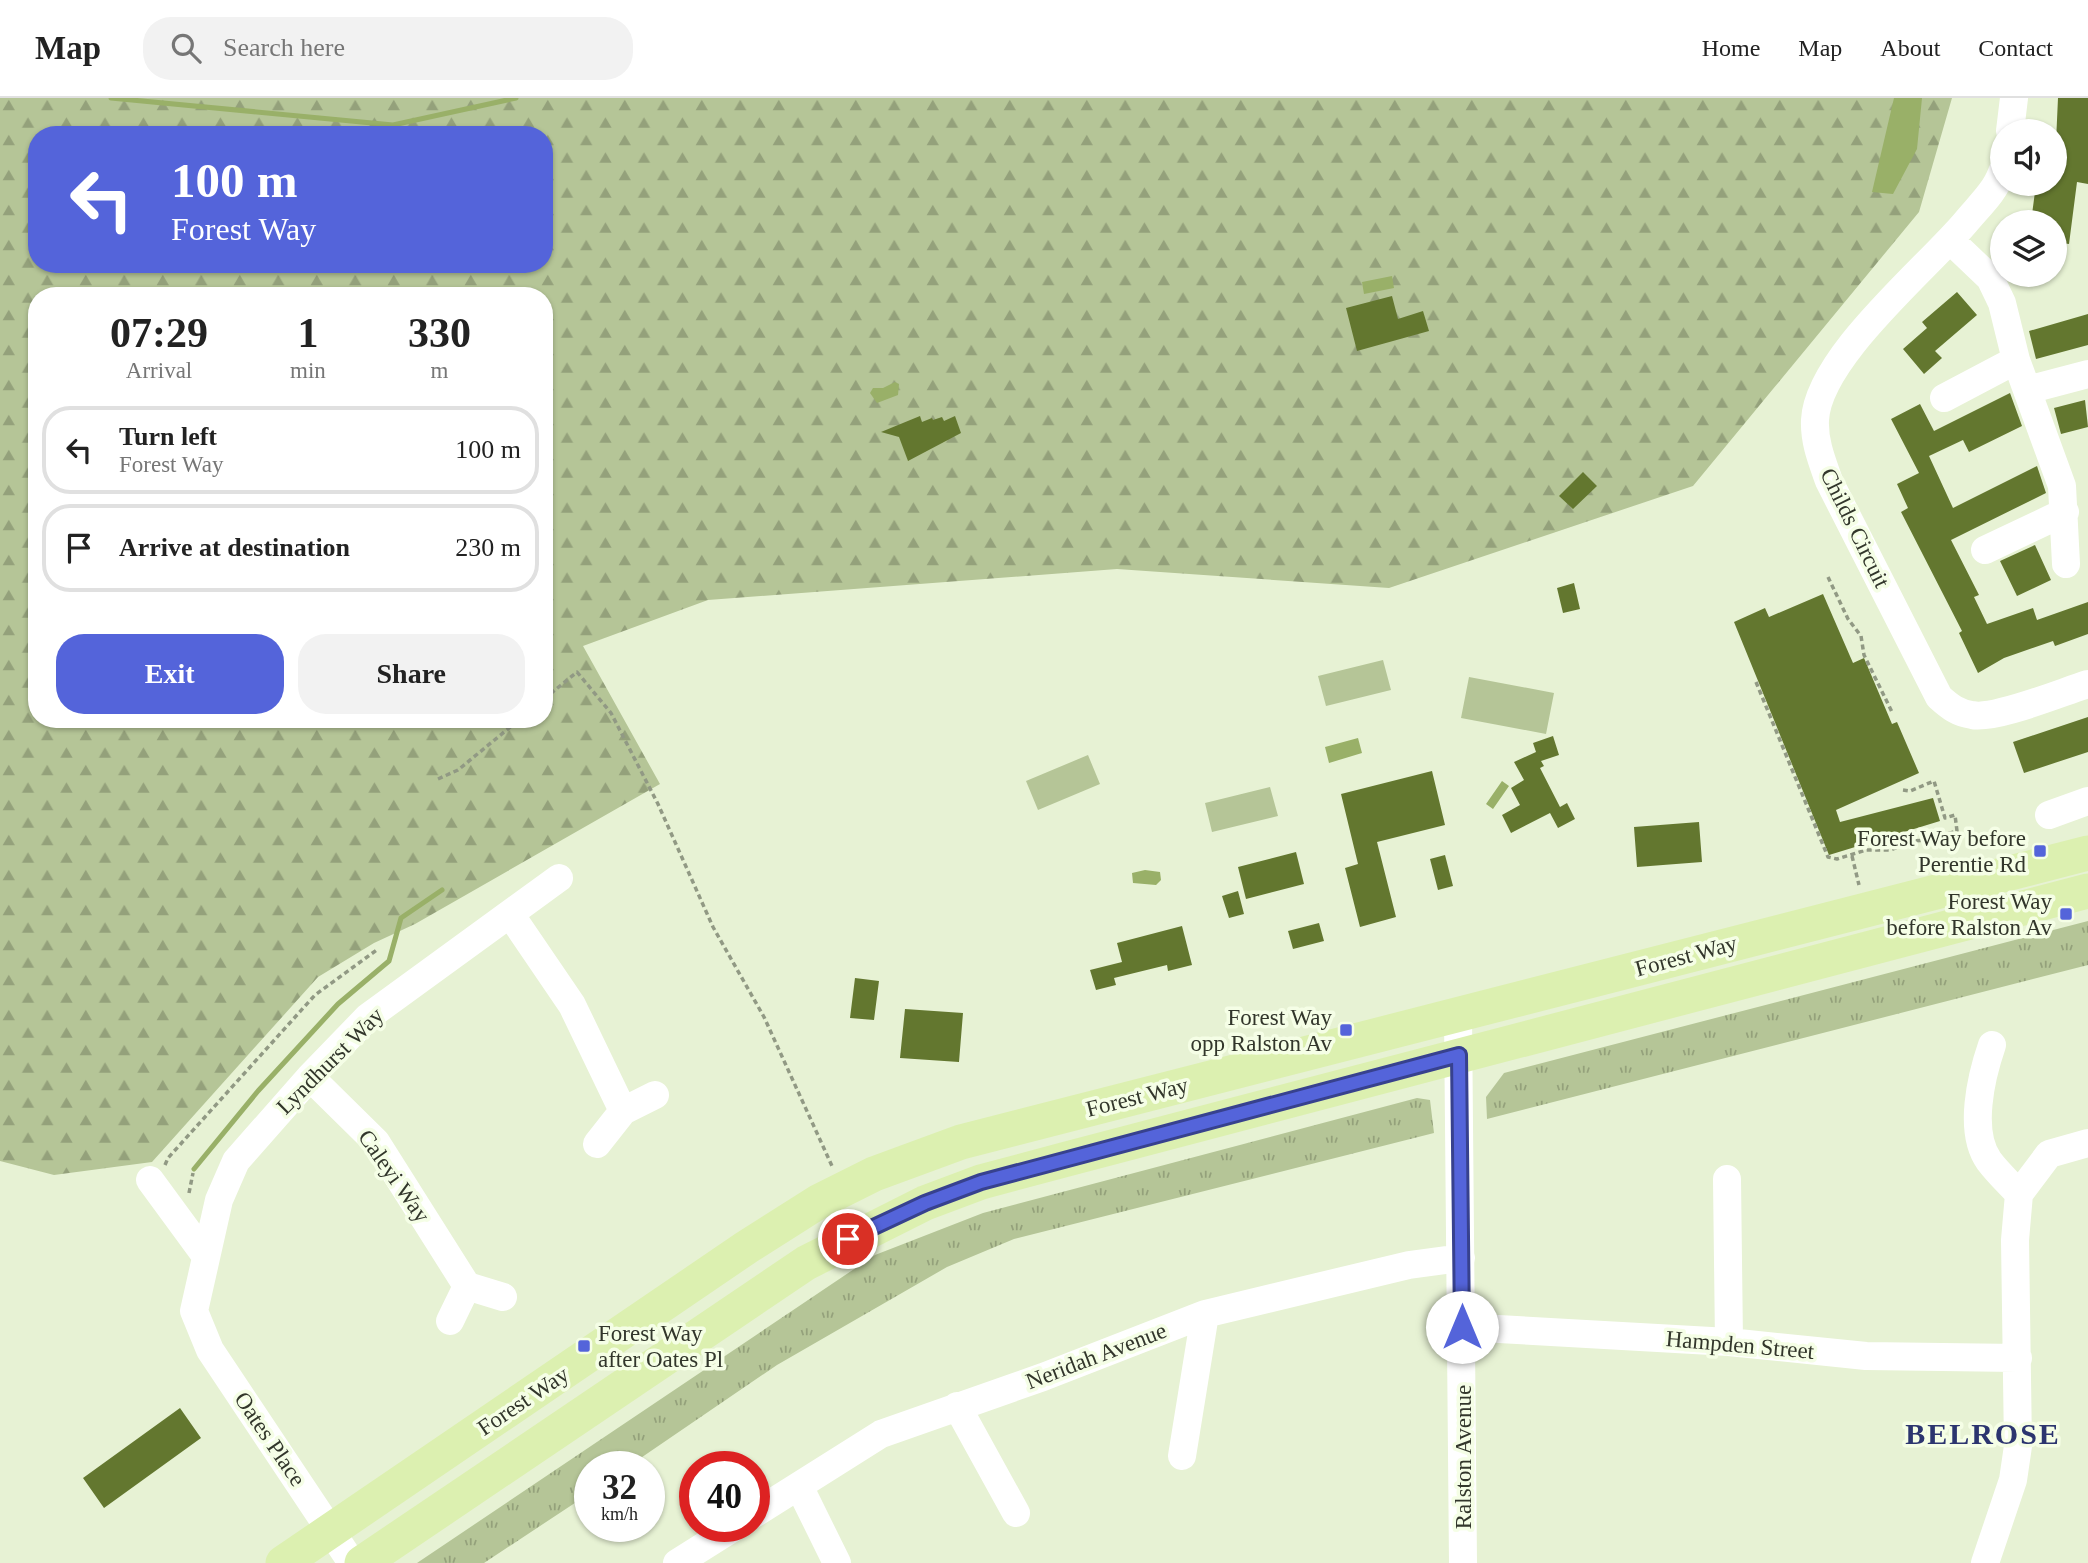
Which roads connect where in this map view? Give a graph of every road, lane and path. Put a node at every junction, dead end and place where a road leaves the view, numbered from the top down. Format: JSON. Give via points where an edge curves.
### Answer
{"nodes":[{"id":1,"x":2014,"y":98,"type":"edge"},
{"id":2,"x":2011,"y":119,"type":"edge"},
{"id":3,"x":1990,"y":194,"type":"edge"},
{"id":4,"x":1950,"y":240,"type":"junction"},
{"id":5,"x":2017,"y":359,"type":"junction"},
{"id":6,"x":2088,"y":374,"type":"edge"},
{"id":7,"x":2027,"y":390,"type":"junction"},
{"id":8,"x":1944,"y":398,"type":"dead end"},
{"id":9,"x":2065,"y":512,"type":"junction"},
{"id":10,"x":1985,"y":550,"type":"dead end"},
{"id":11,"x":2066,"y":564,"type":"dead end"},
{"id":12,"x":1828,"y":577,"type":"dead end"},
{"id":13,"x":1756,"y":682,"type":"dead end"},
{"id":14,"x":2088,"y":684,"type":"edge"},
{"id":15,"x":553,"y":692,"type":"edge"},
{"id":16,"x":1893,"y":714,"type":"dead end"},
{"id":17,"x":509,"y":728,"type":"edge"},
{"id":18,"x":438,"y":779,"type":"dead end"},
{"id":19,"x":1903,"y":790,"type":"dead end"},
{"id":20,"x":2088,"y":801,"type":"edge"},
{"id":21,"x":2049,"y":815,"type":"dead end"},
{"id":22,"x":2088,"y":853,"type":"edge"},
{"id":23,"x":1852,"y":856,"type":"junction"},
{"id":24,"x":559,"y":878,"type":"dead end"},
{"id":25,"x":2088,"y":891,"type":"edge"},
{"id":26,"x":1861,"y":892,"type":"dead end"},
{"id":27,"x":510,"y":914,"type":"junction"},
{"id":28,"x":378,"y":949,"type":"dead end"},
{"id":29,"x":1458,"y":1015,"type":"junction"},
{"id":30,"x":1992,"y":1045,"type":"dead end"},
{"id":31,"x":1459,"y":1055,"type":"junction"},
{"id":32,"x":310,"y":1077,"type":"junction"},
{"id":33,"x":655,"y":1095,"type":"dead end"},
{"id":34,"x":623,"y":1111,"type":"junction"},
{"id":35,"x":2088,"y":1143,"type":"edge"},
{"id":36,"x":597,"y":1144,"type":"dead end"},
{"id":37,"x":157,"y":1175,"type":"joint"},
{"id":38,"x":1727,"y":1179,"type":"dead end"},
{"id":39,"x":180,"y":1189,"type":"dead end"},
{"id":40,"x":840,"y":1191,"type":"junction"},
{"id":41,"x":2019,"y":1194,"type":"junction"},
{"id":42,"x":188,"y":1199,"type":"dead end"},
{"id":43,"x":205,"y":1255,"type":"junction"},
{"id":44,"x":1461,"y":1258,"type":"junction"},
{"id":45,"x":467,"y":1286,"type":"junction"},
{"id":46,"x":503,"y":1297,"type":"dead end"},
{"id":47,"x":194,"y":1311,"type":"joint"},
{"id":48,"x":1205,"y":1314,"type":"junction"},
{"id":49,"x":450,"y":1321,"type":"dead end"},
{"id":50,"x":1462,"y":1327,"type":"junction"},
{"id":51,"x":1729,"y":1342,"type":"junction"},
{"id":52,"x":2018,"y":1358,"type":"junction"},
{"id":53,"x":957,"y":1406,"type":"junction"},
{"id":54,"x":1182,"y":1456,"type":"dead end"},
{"id":55,"x":799,"y":1486,"type":"junction"},
{"id":56,"x":770,"y":1504,"type":"edge"},
{"id":57,"x":1016,"y":1513,"type":"dead end"},
{"id":58,"x":332,"y":1531,"type":"junction"},
{"id":59,"x":710,"y":1542,"type":"edge"},
{"id":60,"x":284,"y":1563,"type":"edge"},
{"id":61,"x":352,"y":1563,"type":"edge"},
{"id":62,"x":362,"y":1563,"type":"edge"},
{"id":63,"x":677,"y":1563,"type":"edge"},
{"id":64,"x":837,"y":1563,"type":"edge"},
{"id":65,"x":1463,"y":1563,"type":"edge"},
{"id":66,"x":1985,"y":1563,"type":"edge"}],
"edges":[{"from":1,"to":2,"type":"street"},
{"from":3,"to":4,"type":"street","name":"Childs Circuit"},
{"from":4,"to":5,"type":"street","via":[[1990,278]]},
{"from":4,"to":14,"type":"street","name":"Childs Circuit","via":[[1845,352],[1828,377],[1815,419],[1817,447],[1829,481],[1939,697],[1954,710],[1992,715]]},
{"from":5,"to":7,"type":"street"},
{"from":5,"to":8,"type":"street"},
{"from":6,"to":7,"type":"street"},
{"from":7,"to":9,"type":"street","via":[[2062,486]]},
{"from":9,"to":10,"type":"street"},
{"from":9,"to":11,"type":"street"},
{"from":12,"to":16,"type":"path","via":[[1861,636],[1864,654]]},
{"from":13,"to":23,"type":"path","via":[[1828,857]]},
{"from":15,"to":40,"type":"path","via":[[577,673],[611,713],[713,927],[764,1017],[824,1145]]},
{"from":17,"to":18,"type":"path","via":[[457,770]]},
{"from":19,"to":23,"type":"path","via":[[1934,781],[1945,818],[1955,815],[1957,831]]},
{"from":20,"to":21,"type":"street"},
{"from":22,"to":29,"type":"main road","name":"Forest Way"},
{"from":23,"to":26,"type":"path"},
{"from":24,"to":27,"type":"street","name":"Lyndhurst Way"},
{"from":25,"to":31,"type":"main road","name":"Forest Way"},
{"from":27,"to":32,"type":"street","name":"Lyndhurst Way","via":[[368,1017]]},
{"from":27,"to":34,"type":"street","via":[[572,1005]]},
{"from":28,"to":37,"type":"path","via":[[315,995],[167,1158]]},
{"from":29,"to":31,"type":"street","name":"Ralston Avenue"},
{"from":29,"to":40,"type":"main road","name":"Forest Way","via":[[1030,1122],[961,1142]]},
{"from":30,"to":41,"type":"street","via":[[1983,1071],[1977,1119],[1987,1159]]},
{"from":31,"to":44,"type":"street","name":"Ralston Avenue"},
{"from":31,"to":62,"type":"main road","name":"Forest Way","via":[[981,1182],[888,1219],[786,1276]]},
{"from":32,"to":43,"type":"street","name":"Lyndhurst Way","via":[[236,1161],[219,1200]]},
{"from":32,"to":45,"type":"street","name":"Caleyi Way","via":[[376,1142]]},
{"from":33,"to":34,"type":"street"},
{"from":34,"to":36,"type":"street"},
{"from":35,"to":41,"type":"street","via":[[2049,1154]]},
{"from":37,"to":43,"type":"street"},
{"from":38,"to":51,"type":"street"},
{"from":39,"to":42,"type":"path"},
{"from":40,"to":58,"type":"main road","name":"Forest Way","via":[[747,1247]]},
{"from":41,"to":52,"type":"street","via":[[2015,1240]]},
{"from":43,"to":47,"type":"street","name":"Lyndhurst Way"},
{"from":44,"to":48,"type":"street","name":"Neridah Avenue","via":[[1409,1265]]},
{"from":44,"to":50,"type":"street","name":"Ralston Avenue"},
{"from":45,"to":46,"type":"street"},
{"from":45,"to":49,"type":"street"},
{"from":47,"to":58,"type":"street","name":"Oates Place","via":[[210,1350]]},
{"from":48,"to":53,"type":"street","name":"Neridah Avenue"},
{"from":48,"to":54,"type":"street"},
{"from":50,"to":51,"type":"street","name":"Hampden Street"},
{"from":50,"to":65,"type":"street","name":"Ralston Avenue"},
{"from":51,"to":52,"type":"street","name":"Hampden Street","via":[[1867,1356]]},
{"from":52,"to":66,"type":"street","via":[[2018,1446],[2013,1480]]},
{"from":53,"to":55,"type":"street","name":"Neridah Avenue","via":[[881,1434]]},
{"from":53,"to":57,"type":"street"},
{"from":55,"to":56,"type":"street","name":"Neridah Avenue"},
{"from":55,"to":64,"type":"street"},
{"from":58,"to":60,"type":"main road","name":"Forest Way"},
{"from":58,"to":61,"type":"street","name":"Oates Place"},
{"from":59,"to":63,"type":"street"}]}
